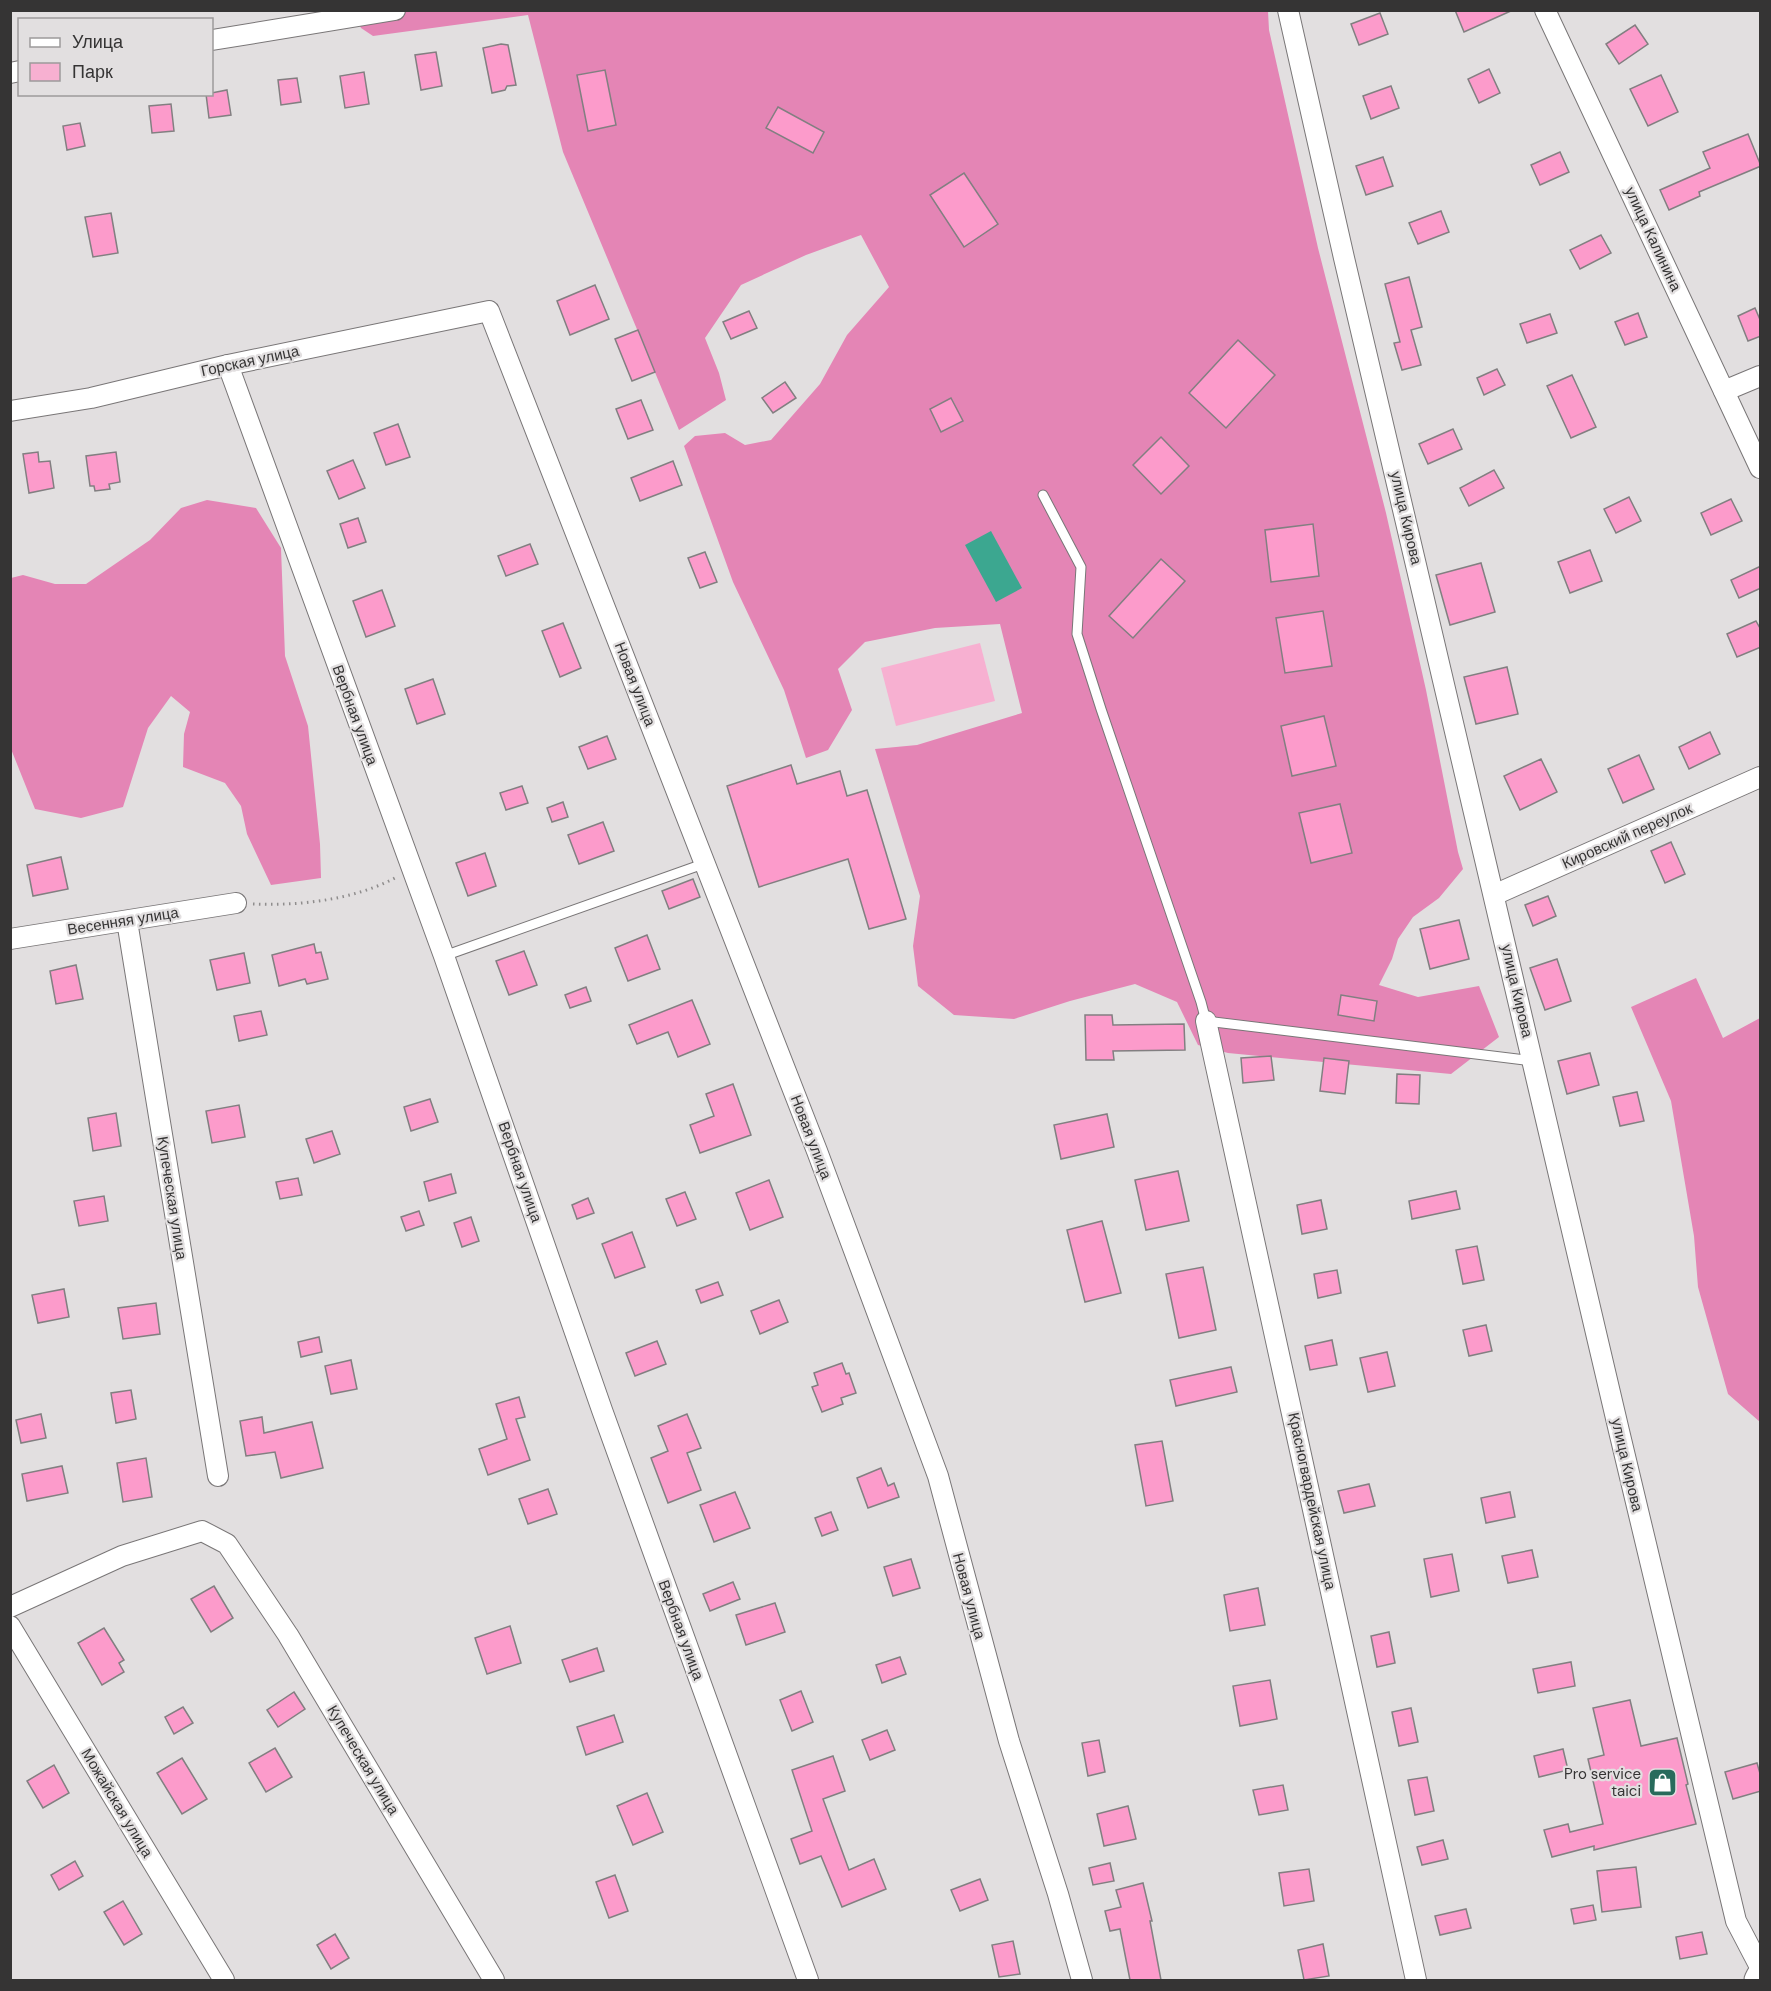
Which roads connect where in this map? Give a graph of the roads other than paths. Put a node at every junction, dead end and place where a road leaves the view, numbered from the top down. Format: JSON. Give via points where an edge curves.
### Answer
{"nodes":[{"id":1,"x":395,"y":10,"type":"edge"},
{"id":2,"x":1288,"y":10,"type":"edge"},
{"id":3,"x":1545,"y":10,"type":"edge"},
{"id":4,"x":213,"y":40,"type":"edge"},
{"id":5,"x":489,"y":310,"type":"joint"},
{"id":6,"x":228,"y":365,"type":"junction"},
{"id":7,"x":1761,"y":376,"type":"edge"},
{"id":8,"x":1724,"y":391,"type":"junction"},
{"id":9,"x":10,"y":411,"type":"edge"},
{"id":10,"x":1761,"y":468,"type":"edge"},
{"id":11,"x":1043,"y":495,"type":"dead end"},
{"id":12,"x":1761,"y":777,"type":"edge"},
{"id":13,"x":706,"y":863,"type":"junction"},
{"id":14,"x":1494,"y":895,"type":"junction"},
{"id":15,"x":236,"y":903,"type":"road end"},
{"id":16,"x":127,"y":921,"type":"junction"},
{"id":17,"x":10,"y":939,"type":"edge"},
{"id":18,"x":444,"y":956,"type":"junction"},
{"id":19,"x":1206,"y":1021,"type":"junction"},
{"id":20,"x":1533,"y":1061,"type":"junction"},
{"id":21,"x":218,"y":1476,"type":"dead end"},
{"id":22,"x":10,"y":1606,"type":"edge"},
{"id":23,"x":10,"y":1626,"type":"edge"},
{"id":24,"x":1761,"y":1967,"type":"edge"},
{"id":25,"x":1761,"y":1976,"type":"edge"},
{"id":26,"x":224,"y":1980,"type":"edge"},
{"id":27,"x":494,"y":1980,"type":"edge"},
{"id":28,"x":808,"y":1980,"type":"edge"},
{"id":29,"x":1082,"y":1980,"type":"edge"},
{"id":30,"x":1416,"y":1980,"type":"edge"},
{"id":31,"x":1758,"y":1980,"type":"edge"}],
"edges":[{"from":1,"to":4,"type":"street"},
{"from":2,"to":14,"type":"street","name":"улица Кирова"},
{"from":3,"to":8,"type":"street","name":"улица Калинина"},
{"from":5,"to":6,"type":"street","name":"Горская улица"},
{"from":5,"to":13,"type":"street","name":"Новая улица"},
{"from":6,"to":9,"type":"street","name":"Горская улица","via":[[91,398]]},
{"from":6,"to":18,"type":"street","name":"Вербная улица"},
{"from":7,"to":8,"type":"street"},
{"from":8,"to":10,"type":"street","name":"улица Калинина"},
{"from":11,"to":19,"type":"lane","via":[[1081,567],[1077,634]]},
{"from":12,"to":14,"type":"street","name":"Кировский переулок"},
{"from":13,"to":18,"type":"lane"},
{"from":13,"to":29,"type":"street","name":"Новая улица","via":[[938,1476],[1008,1741]]},
{"from":14,"to":20,"type":"street","name":"улица Кирова"},
{"from":15,"to":16,"type":"street","name":"Весенняя улица"},
{"from":16,"to":17,"type":"street","name":"Весенняя улица"},
{"from":16,"to":21,"type":"street","name":"Купеческая улица"},
{"from":18,"to":28,"type":"street","name":"Вербная улица","via":[[602,1410]]},
{"from":19,"to":20,"type":"lane"},
{"from":19,"to":30,"type":"street","name":"Красногвардейская улица"},
{"from":20,"to":24,"type":"street","name":"улица Кирова","via":[[1736,1922]]},
{"from":22,"to":27,"type":"street","name":"Купеческая улица","via":[[122,1556],[202,1532],[227,1544],[288,1635]]},
{"from":23,"to":26,"type":"street","name":"Можайская улица"},
{"from":25,"to":31,"type":"main road"}]}
